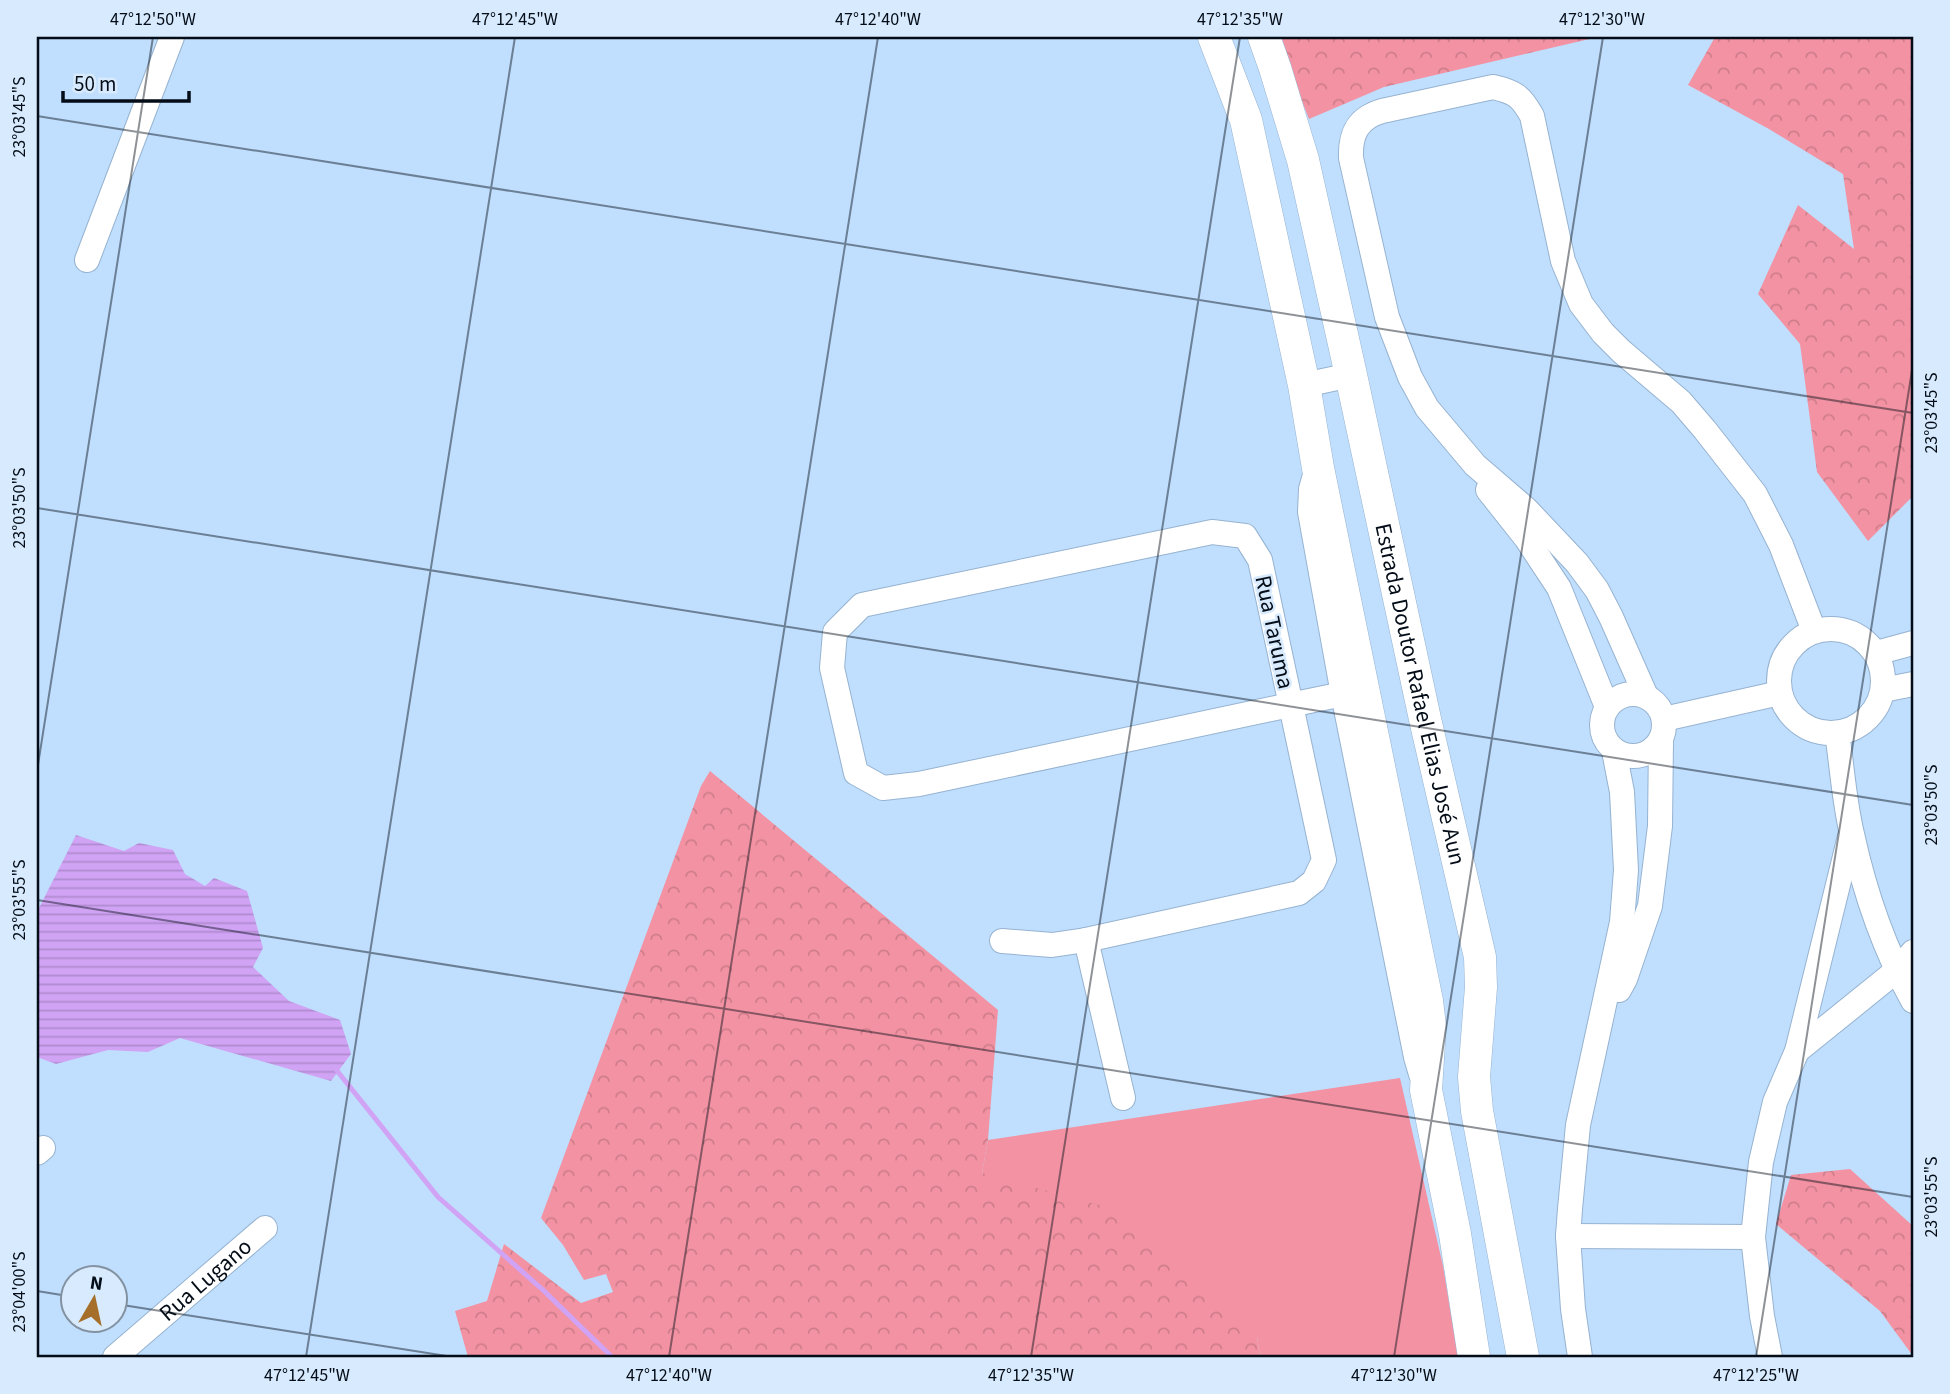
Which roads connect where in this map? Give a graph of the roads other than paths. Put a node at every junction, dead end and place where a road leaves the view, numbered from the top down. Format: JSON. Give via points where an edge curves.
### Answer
{"nodes":[{"id":1,"x":172,"y":37,"type":"edge"},
{"id":2,"x":1214,"y":37,"type":"edge"},
{"id":3,"x":1264,"y":37,"type":"edge"},
{"id":4,"x":87,"y":260,"type":"dead end"},
{"id":5,"x":1352,"y":375,"type":"junction"},
{"id":6,"x":1304,"y":385,"type":"junction"},
{"id":7,"x":1475,"y":465,"type":"junction"},
{"id":8,"x":1318,"y":468,"type":"junction"},
{"id":9,"x":1814,"y":631,"type":"junction"},
{"id":10,"x":1913,"y":643,"type":"edge"},
{"id":11,"x":1875,"y":653,"type":"junction"},
{"id":12,"x":1913,"y":684,"type":"edge"},
{"id":13,"x":1883,"y":690,"type":"junction"},
{"id":14,"x":1780,"y":693,"type":"junction"},
{"id":15,"x":1343,"y":694,"type":"junction"},
{"id":16,"x":1646,"y":696,"type":"junction"},
{"id":17,"x":1290,"y":705,"type":"junction"},
{"id":18,"x":1607,"y":707,"type":"junction"},
{"id":19,"x":1662,"y":730,"type":"junction"},
{"id":20,"x":1837,"y":733,"type":"junction"},
{"id":21,"x":1614,"y":751,"type":"junction"},
{"id":22,"x":1851,"y":832,"type":"junction"},
{"id":23,"x":1086,"y":940,"type":"junction"},
{"id":24,"x":1002,"y":942,"type":"dead end"},
{"id":25,"x":1913,"y":952,"type":"edge"},
{"id":26,"x":1896,"y":971,"type":"junction"},
{"id":27,"x":1913,"y":1000,"type":"edge"},
{"id":28,"x":1602,"y":1018,"type":"junction"},
{"id":29,"x":1797,"y":1051,"type":"junction"},
{"id":30,"x":1426,"y":1090,"type":"junction"},
{"id":31,"x":1123,"y":1098,"type":"dead end"},
{"id":32,"x":265,"y":1228,"type":"dead end"},
{"id":33,"x":1568,"y":1236,"type":"junction"},
{"id":34,"x":1753,"y":1237,"type":"junction"},
{"id":35,"x":115,"y":1357,"type":"edge"},
{"id":36,"x":1474,"y":1357,"type":"edge"},
{"id":37,"x":1523,"y":1357,"type":"edge"},
{"id":38,"x":1580,"y":1357,"type":"edge"},
{"id":39,"x":1770,"y":1357,"type":"edge"}],
"edges":[{"from":1,"to":4,"type":"street"},
{"from":2,"to":6,"type":"main road","via":[[1245,120]]},
{"from":3,"to":5,"type":"main road","name":"Estrada Doutor Rafael Elias José Aun","via":[[1303,160]]},
{"from":5,"to":6,"type":"street"},
{"from":5,"to":37,"type":"main road","name":"Estrada Doutor Rafael Elias José Aun","via":[[1480,957],[1474,1077],[1477,1111]]},
{"from":6,"to":8,"type":"main road"},
{"from":7,"to":9,"type":"street","via":[[1427,408],[1396,346],[1350,142],[1367,115],[1493,87],[1523,100],[1532,116],[1563,261],[1581,304],[1612,342],[1681,402],[1755,494],[1781,545]]},
{"from":7,"to":16,"type":"street","via":[[1527,509],[1597,590]]},
{"from":7,"to":18,"type":"street","via":[[1559,587]]},
{"from":8,"to":15,"type":"street","via":[[1310,512]]},
{"from":8,"to":30,"type":"main road","via":[[1427,1001]]},
{"from":9,"to":11,"type":"street","via":[[1848,631]]},
{"from":9,"to":14,"type":"street","via":[[1795,643],[1783,661]]},
{"from":10,"to":11,"type":"street"},
{"from":11,"to":13,"type":"street","via":[[1884,677]]},
{"from":12,"to":13,"type":"street"},
{"from":13,"to":20,"type":"street","via":[[1867,719]]},
{"from":14,"to":19,"type":"street"},
{"from":14,"to":20,"type":"street","via":[[1801,723]]},
{"from":15,"to":17,"type":"street"},
{"from":15,"to":30,"type":"street"},
{"from":16,"to":18,"type":"street","via":[[1625,695]]},
{"from":16,"to":19,"type":"street","via":[[1661,710]]},
{"from":17,"to":17,"type":"street","name":"Rua Taruma","via":[[1260,560],[1245,536],[1212,532],[862,605],[835,632],[832,668],[856,773],[883,788]]},
{"from":17,"to":23,"type":"street","name":"Rua Taruma","via":[[1324,860],[1314,881],[1300,893]]},
{"from":18,"to":21,"type":"street","via":[[1601,723],[1603,736]]},
{"from":19,"to":21,"type":"street","via":[[1648,753],[1631,757]]},
{"from":19,"to":28,"type":"street","via":[[1660,826],[1650,906],[1625,979]]},
{"from":20,"to":22,"type":"street"},
{"from":21,"to":28,"type":"street","via":[[1622,792],[1626,870],[1622,922]]},
{"from":22,"to":26,"type":"street","via":[[1873,915]]},
{"from":22,"to":29,"type":"street"},
{"from":23,"to":24,"type":"street","name":"Rua Taruma","via":[[1052,946]]},
{"from":23,"to":31,"type":"street"},
{"from":25,"to":26,"type":"street"},
{"from":26,"to":27,"type":"street"},
{"from":26,"to":29,"type":"street"},
{"from":28,"to":33,"type":"street","via":[[1578,1125]]},
{"from":29,"to":34,"type":"street","via":[[1775,1102],[1761,1162]]},
{"from":30,"to":36,"type":"main road"},
{"from":32,"to":35,"type":"street","name":"Rua Lugano"},
{"from":33,"to":34,"type":"street"},
{"from":33,"to":38,"type":"street"},
{"from":34,"to":39,"type":"street"}]}
